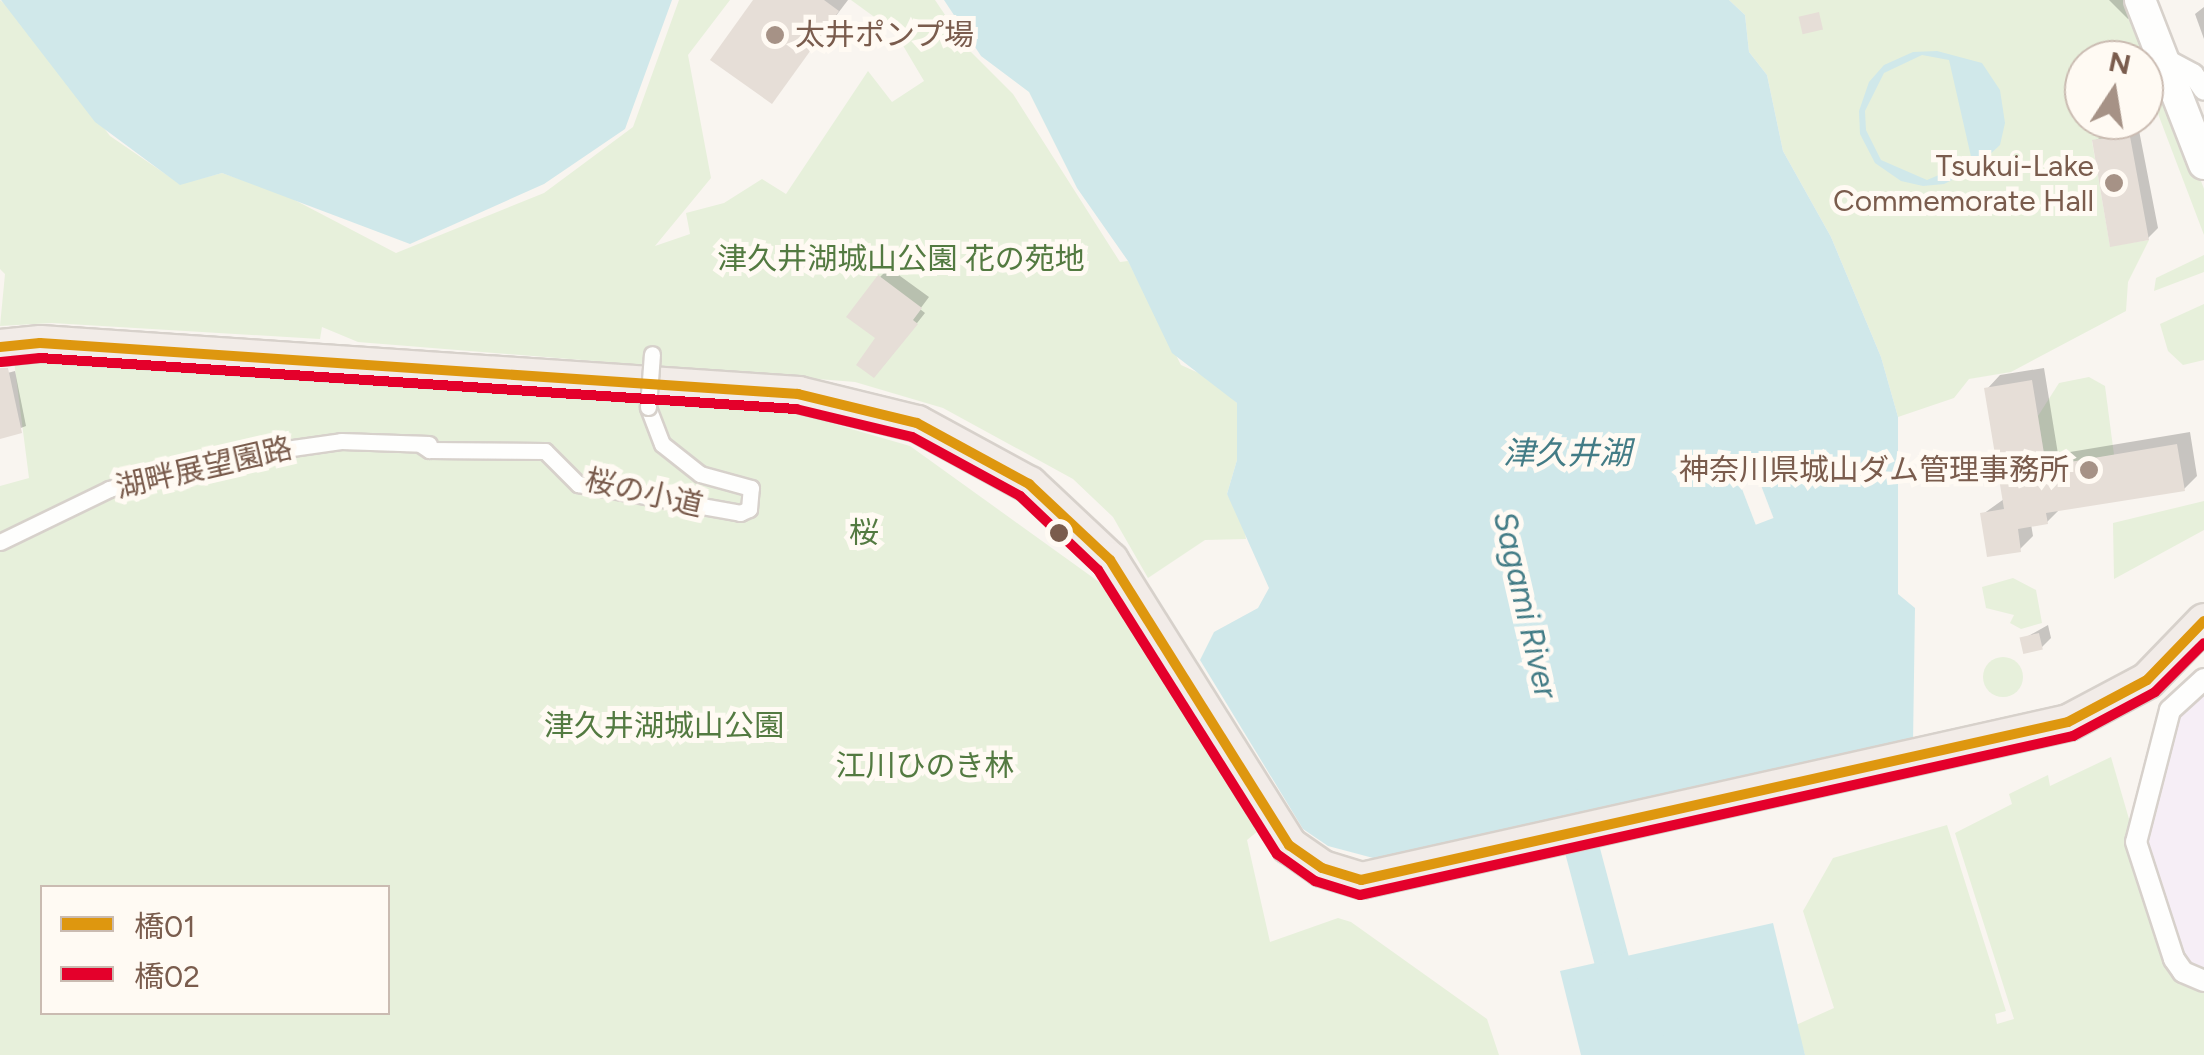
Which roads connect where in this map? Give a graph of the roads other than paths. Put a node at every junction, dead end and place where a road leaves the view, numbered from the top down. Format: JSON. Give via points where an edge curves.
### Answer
{"nodes":[{"id":1,"x":2140,"y":0,"type":"edge"},
{"id":2,"x":2155,"y":40,"type":"edge"},
{"id":3,"x":2164,"y":59,"type":"edge"},
{"id":4,"x":2164,"y":63,"type":"edge"},
{"id":5,"x":2204,"y":90,"type":"edge"},
{"id":6,"x":2204,"y":164,"type":"edge"},
{"id":7,"x":0,"y":347,"type":"edge"},
{"id":8,"x":653,"y":348,"type":"dead end"},
{"id":9,"x":557,"y":456,"type":"joint"},
{"id":10,"x":0,"y":542,"type":"edge"},
{"id":11,"x":2204,"y":621,"type":"edge"},
{"id":12,"x":2204,"y":679,"type":"edge"},
{"id":13,"x":2204,"y":982,"type":"edge"}],
"edges":[{"from":1,"to":2,"type":"main road"},
{"from":3,"to":5,"type":"street","via":[[2193,74]]},
{"from":4,"to":6,"type":"main road"},
{"from":7,"to":11,"type":"highway","via":[[40,344],[798,394],[917,423],[1029,484],[1110,560],[1289,845],[1322,868],[1380,879],[2012,738],[2110,705],[2148,680]]},
{"from":8,"to":9,"type":"street","name":"桜の小道","bridge":true,"via":[[651,426],[678,459],[723,483],[751,488],[753,502],[740,513],[578,484]]},
{"from":9,"to":10,"type":"street","name":"湖畔展望園路","via":[[420,444],[287,446],[109,489]]},
{"from":12,"to":13,"type":"street","via":[[2170,710],[2136,842],[2174,959]]}]}
